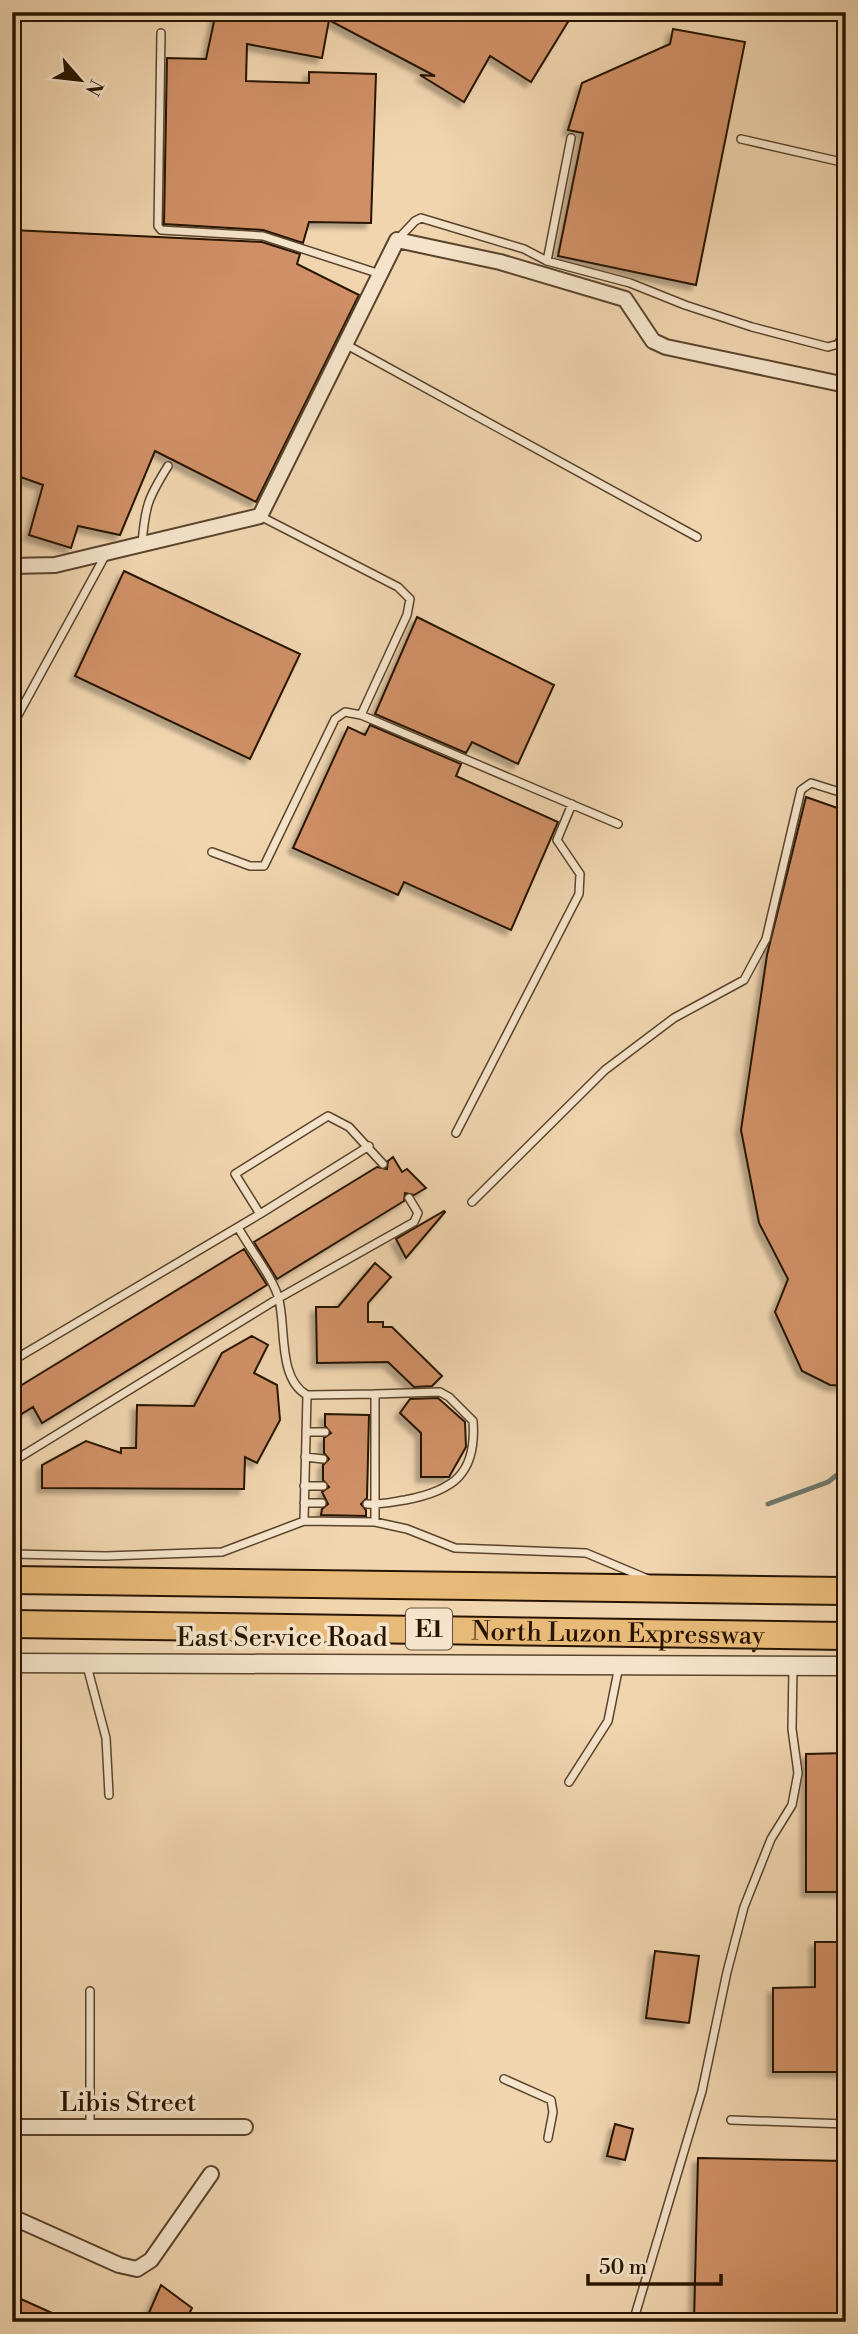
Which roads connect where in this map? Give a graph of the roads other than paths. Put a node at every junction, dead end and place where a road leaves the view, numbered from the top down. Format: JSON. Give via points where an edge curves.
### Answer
{"nodes":[{"id":1,"x":161,"y":33,"type":"dead end"},
{"id":2,"x":572,"y":138,"type":"dead end"},
{"id":3,"x":741,"y":139,"type":"dead end"},
{"id":4,"x":846,"y":163,"type":"edge"},
{"id":5,"x":397,"y":240,"type":"junction"},
{"id":6,"x":547,"y":261,"type":"junction"},
{"id":7,"x":381,"y":274,"type":"junction"},
{"id":8,"x":846,"y":330,"type":"edge"},
{"id":9,"x":347,"y":345,"type":"junction"},
{"id":10,"x":846,"y":385,"type":"edge"},
{"id":11,"x":169,"y":466,"type":"dead end"},
{"id":12,"x":260,"y":516,"type":"junction"},
{"id":13,"x":698,"y":537,"type":"dead end"},
{"id":14,"x":142,"y":544,"type":"junction"},
{"id":15,"x":106,"y":553,"type":"junction"},
{"id":16,"x":12,"y":566,"type":"edge"},
{"id":17,"x":361,"y":715,"type":"junction"},
{"id":18,"x":12,"y":726,"type":"edge"},
{"id":19,"x":846,"y":794,"type":"edge"},
{"id":20,"x":572,"y":804,"type":"junction"},
{"id":21,"x":618,"y":824,"type":"dead end"},
{"id":22,"x":212,"y":852,"type":"dead end"},
{"id":23,"x":456,"y":1133,"type":"dead end"},
{"id":24,"x":369,"y":1146,"type":"junction"},
{"id":25,"x":383,"y":1164,"type":"dead end"},
{"id":26,"x":409,"y":1198,"type":"dead end"},
{"id":27,"x":472,"y":1202,"type":"dead end"},
{"id":28,"x":260,"y":1214,"type":"junction"},
{"id":29,"x":239,"y":1229,"type":"junction"},
{"id":30,"x":279,"y":1298,"type":"junction"},
{"id":31,"x":12,"y":1361,"type":"edge"},
{"id":32,"x":375,"y":1394,"type":"junction"},
{"id":33,"x":307,"y":1395,"type":"junction"},
{"id":34,"x":306,"y":1432,"type":"junction"},
{"id":35,"x":325,"y":1432,"type":"dead end"},
{"id":36,"x":305,"y":1457,"type":"junction"},
{"id":37,"x":323,"y":1459,"type":"dead end"},
{"id":38,"x":12,"y":1462,"type":"edge"},
{"id":39,"x":304,"y":1486,"type":"junction"},
{"id":40,"x":323,"y":1486,"type":"dead end"},
{"id":41,"x":304,"y":1503,"type":"junction"},
{"id":42,"x":322,"y":1503,"type":"dead end"},
{"id":43,"x":371,"y":1505,"type":"junction"},
{"id":44,"x":304,"y":1521,"type":"junction"},
{"id":45,"x":375,"y":1522,"type":"junction"},
{"id":46,"x":12,"y":1553,"type":"edge"},
{"id":47,"x":12,"y":1580,"type":"edge"},
{"id":48,"x":668,"y":1587,"type":"junction"},
{"id":49,"x":846,"y":1591,"type":"edge"},
{"id":50,"x":12,"y":1624,"type":"edge"},
{"id":51,"x":846,"y":1636,"type":"edge"},
{"id":52,"x":12,"y":1663,"type":"edge"},
{"id":53,"x":86,"y":1663,"type":"junction"},
{"id":54,"x":620,"y":1666,"type":"junction"},
{"id":55,"x":793,"y":1666,"type":"junction"},
{"id":56,"x":846,"y":1666,"type":"edge"},
{"id":57,"x":569,"y":1782,"type":"dead end"},
{"id":58,"x":109,"y":1795,"type":"dead end"},
{"id":59,"x":90,"y":1991,"type":"dead end"},
{"id":60,"x":504,"y":2079,"type":"dead end"},
{"id":61,"x":730,"y":2120,"type":"dead end"},
{"id":62,"x":846,"y":2124,"type":"edge"},
{"id":63,"x":12,"y":2127,"type":"edge"},
{"id":64,"x":89,"y":2127,"type":"junction"},
{"id":65,"x":245,"y":2127,"type":"dead end"},
{"id":66,"x":548,"y":2138,"type":"dead end"},
{"id":67,"x":211,"y":2174,"type":"dead end"},
{"id":68,"x":12,"y":2217,"type":"edge"},
{"id":69,"x":633,"y":2322,"type":"edge"}],
"edges":[{"from":1,"to":7,"type":"lane","via":[[161,230],[263,236]]},
{"from":2,"to":6,"type":"lane"},
{"from":3,"to":4,"type":"lane"},
{"from":5,"to":6,"type":"lane","via":[[421,219],[524,249]]},
{"from":5,"to":7,"type":"street"},
{"from":5,"to":10,"type":"street","via":[[500,262],[625,299],[653,341],[666,347]]},
{"from":6,"to":8,"type":"lane","via":[[631,283],[685,305],[828,347],[838,344]]},
{"from":7,"to":9,"type":"street"},
{"from":9,"to":12,"type":"street"},
{"from":9,"to":13,"type":"lane"},
{"from":11,"to":14,"type":"lane","via":[[144,510]]},
{"from":12,"to":14,"type":"street"},
{"from":12,"to":17,"type":"lane","via":[[398,587],[410,599]]},
{"from":14,"to":15,"type":"street"},
{"from":15,"to":16,"type":"street","via":[[55,565]]},
{"from":15,"to":18,"type":"lane"},
{"from":17,"to":20,"type":"lane"},
{"from":17,"to":22,"type":"lane","via":[[345,712],[335,719],[264,866],[250,866]]},
{"from":19,"to":27,"type":"lane","via":[[811,783],[801,790],[766,939],[744,980],[674,1018],[606,1070]]},
{"from":20,"to":21,"type":"lane"},
{"from":20,"to":23,"type":"lane","via":[[557,840],[580,874],[579,894]]},
{"from":24,"to":25,"type":"lane"},
{"from":24,"to":28,"type":"lane"},
{"from":24,"to":28,"type":"lane","via":[[330,1116],[244,1166],[235,1174]]},
{"from":26,"to":30,"type":"lane","via":[[418,1213],[414,1222]]},
{"from":28,"to":29,"type":"lane"},
{"from":29,"to":30,"type":"lane"},
{"from":29,"to":31,"type":"lane"},
{"from":30,"to":33,"type":"lane","via":[[292,1383]]},
{"from":30,"to":38,"type":"lane"},
{"from":32,"to":33,"type":"lane"},
{"from":32,"to":43,"type":"lane"},
{"from":32,"to":43,"type":"lane","via":[[440,1392],[473,1421],[474,1435],[464,1469],[450,1488]]},
{"from":33,"to":34,"type":"lane"},
{"from":34,"to":35,"type":"lane"},
{"from":34,"to":36,"type":"lane"},
{"from":36,"to":37,"type":"lane"},
{"from":36,"to":39,"type":"lane"},
{"from":39,"to":40,"type":"lane"},
{"from":39,"to":41,"type":"lane"},
{"from":41,"to":42,"type":"lane"},
{"from":41,"to":44,"type":"lane"},
{"from":43,"to":45,"type":"lane"},
{"from":44,"to":45,"type":"lane"},
{"from":44,"to":46,"type":"lane","via":[[222,1552]]},
{"from":45,"to":48,"type":"lane","via":[[455,1548],[586,1553]]},
{"from":47,"to":48,"type":"highway","name":"North Luzon Expressway","number":"E1"},
{"from":48,"to":49,"type":"highway","name":"North Luzon Expressway","number":"E1"},
{"from":50,"to":51,"type":"highway","name":"North Luzon Expressway","number":"E1"},
{"from":52,"to":53,"type":"street","name":"East Service Road"},
{"from":53,"to":54,"type":"street","name":"East Service Road"},
{"from":53,"to":58,"type":"lane","via":[[106,1738]]},
{"from":54,"to":55,"type":"street","name":"East Service Road"},
{"from":54,"to":57,"type":"lane","via":[[608,1721]]},
{"from":55,"to":56,"type":"street","name":"East Service Road"},
{"from":55,"to":69,"type":"lane","via":[[792,1729],[798,1773],[792,1805],[771,1839],[744,1907],[702,2091]]},
{"from":59,"to":64,"type":"lane"},
{"from":60,"to":66,"type":"lane","via":[[551,2100]]},
{"from":61,"to":62,"type":"lane"},
{"from":63,"to":64,"type":"street","name":"Libis Street"},
{"from":64,"to":65,"type":"street","name":"Libis Street"},
{"from":67,"to":68,"type":"street","via":[[151,2260],[137,2269]]}]}
